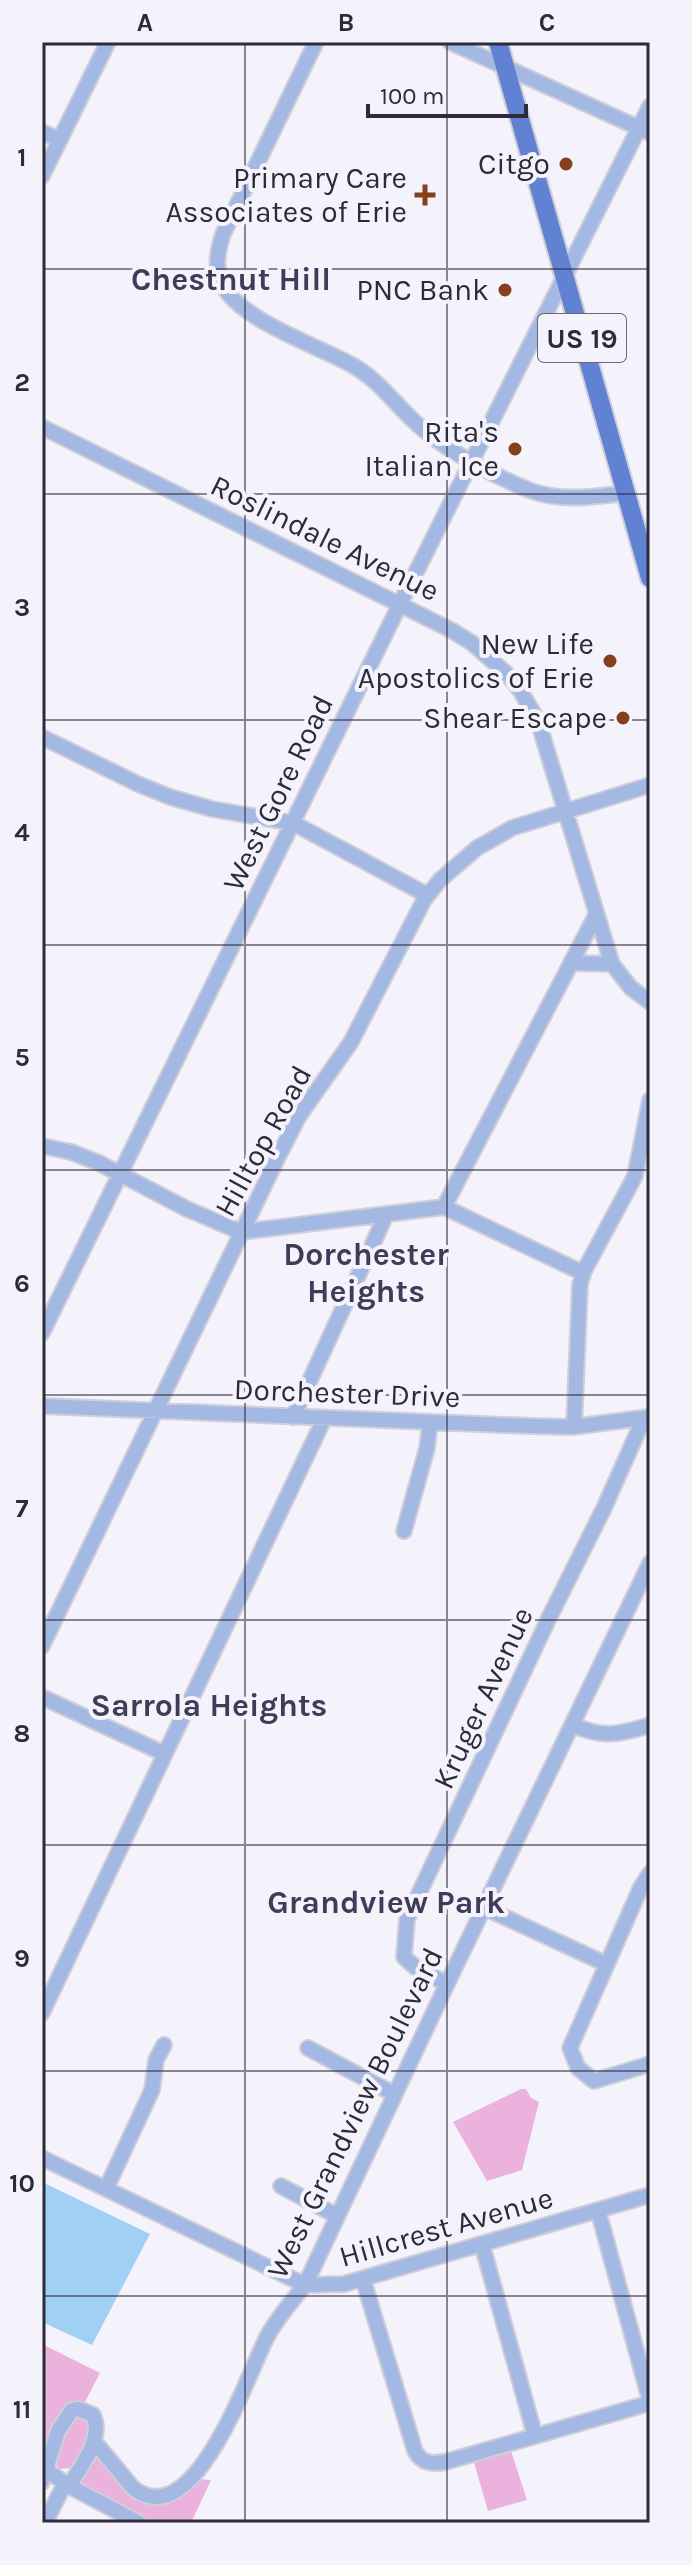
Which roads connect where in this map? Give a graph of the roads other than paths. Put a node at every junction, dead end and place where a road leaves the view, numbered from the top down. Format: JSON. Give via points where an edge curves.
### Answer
{"nodes":[{"id":1,"x":108,"y":42,"type":"edge"},
{"id":2,"x":316,"y":42,"type":"edge"},
{"id":3,"x":450,"y":42,"type":"edge"},
{"id":4,"x":498,"y":42,"type":"edge"},
{"id":5,"x":505,"y":68,"type":"junction"},
{"id":6,"x":650,"y":106,"type":"edge"},
{"id":7,"x":645,"y":130,"type":"edge"},
{"id":8,"x":42,"y":132,"type":"edge"},
{"id":9,"x":60,"y":140,"type":"junction"},
{"id":10,"x":42,"y":176,"type":"edge"},
{"id":11,"x":564,"y":278,"type":"junction"},
{"id":12,"x":42,"y":427,"type":"edge"},
{"id":13,"x":473,"y":461,"type":"junction"},
{"id":14,"x":625,"y":493,"type":"junction"},
{"id":15,"x":650,"y":578,"type":"edge"},
{"id":16,"x":400,"y":604,"type":"junction"},
{"id":17,"x":42,"y":737,"type":"edge"},
{"id":18,"x":650,"y":785,"type":"edge"},
{"id":19,"x":566,"y":812,"type":"junction"},
{"id":20,"x":293,"y":823,"type":"junction"},
{"id":21,"x":427,"y":895,"type":"junction"},
{"id":22,"x":596,"y":915,"type":"junction"},
{"id":23,"x":573,"y":963,"type":"junction"},
{"id":24,"x":612,"y":964,"type":"junction"},
{"id":25,"x":650,"y":1002,"type":"edge"},
{"id":26,"x":650,"y":1100,"type":"edge"},
{"id":27,"x":42,"y":1146,"type":"edge"},
{"id":28,"x":120,"y":1174,"type":"junction"},
{"id":29,"x":444,"y":1207,"type":"junction"},
{"id":30,"x":386,"y":1215,"type":"junction"},
{"id":31,"x":241,"y":1232,"type":"junction"},
{"id":32,"x":583,"y":1273,"type":"junction"},
{"id":33,"x":42,"y":1333,"type":"edge"},
{"id":34,"x":42,"y":1406,"type":"edge"},
{"id":35,"x":153,"y":1411,"type":"junction"},
{"id":36,"x":293,"y":1417,"type":"junction"},
{"id":37,"x":647,"y":1417,"type":"edge"},
{"id":38,"x":324,"y":1419,"type":"junction"},
{"id":39,"x":430,"y":1423,"type":"junction"},
{"id":40,"x":574,"y":1427,"type":"junction"},
{"id":41,"x":404,"y":1531,"type":"dead end"},
{"id":42,"x":650,"y":1563,"type":"edge"},
{"id":43,"x":42,"y":1646,"type":"edge"},
{"id":44,"x":42,"y":1697,"type":"edge"},
{"id":45,"x":574,"y":1725,"type":"junction"},
{"id":46,"x":650,"y":1725,"type":"edge"},
{"id":47,"x":165,"y":1754,"type":"junction"},
{"id":48,"x":650,"y":1873,"type":"edge"},
{"id":49,"x":485,"y":1908,"type":"junction"},
{"id":50,"x":606,"y":1964,"type":"junction"},
{"id":51,"x":447,"y":1984,"type":"junction"},
{"id":52,"x":42,"y":2013,"type":"edge"},
{"id":53,"x":164,"y":2045,"type":"dead end"},
{"id":54,"x":308,"y":2048,"type":"dead end"},
{"id":55,"x":650,"y":2064,"type":"edge"},
{"id":56,"x":394,"y":2094,"type":"junction"},
{"id":57,"x":42,"y":2158,"type":"edge"},
{"id":58,"x":281,"y":2186,"type":"dead end"},
{"id":59,"x":106,"y":2189,"type":"junction"},
{"id":60,"x":650,"y":2195,"type":"edge"},
{"id":61,"x":598,"y":2210,"type":"junction"},
{"id":62,"x":337,"y":2216,"type":"junction"},
{"id":63,"x":482,"y":2244,"type":"junction"},
{"id":64,"x":363,"y":2279,"type":"junction"},
{"id":65,"x":305,"y":2285,"type":"junction"},
{"id":66,"x":650,"y":2402,"type":"edge"},
{"id":67,"x":535,"y":2436,"type":"junction"},
{"id":68,"x":94,"y":2441,"type":"junction"},
{"id":69,"x":43,"y":2473,"type":"edge"},
{"id":70,"x":67,"y":2484,"type":"junction"},
{"id":71,"x":45,"y":2523,"type":"edge"},
{"id":72,"x":139,"y":2523,"type":"edge"}],
"edges":[{"from":1,"to":9,"type":"street"},
{"from":2,"to":13,"type":"street","via":[[229,218],[217,257],[219,276],[241,306],[364,372],[423,430]]},
{"from":3,"to":5,"type":"street"},
{"from":4,"to":5,"type":"main road","number":"US 19"},
{"from":5,"to":7,"type":"street"},
{"from":5,"to":11,"type":"main road","number":"US 19"},
{"from":6,"to":7,"type":"street","name":"West Gore Road"},
{"from":7,"to":11,"type":"street","name":"West Gore Road"},
{"from":8,"to":9,"type":"street"},
{"from":9,"to":10,"type":"street"},
{"from":11,"to":13,"type":"street","name":"West Gore Road"},
{"from":11,"to":14,"type":"main road","number":"US 19"},
{"from":12,"to":16,"type":"street","name":"Roslindale Avenue"},
{"from":13,"to":14,"type":"street","via":[[541,494]]},
{"from":13,"to":16,"type":"street","name":"West Gore Road"},
{"from":14,"to":15,"type":"main road","number":"US 19"},
{"from":16,"to":19,"type":"street","name":"Roslindale Avenue","via":[[472,643],[520,690],[543,732]]},
{"from":16,"to":20,"type":"street","name":"West Gore Road"},
{"from":17,"to":20,"type":"street","via":[[167,796]]},
{"from":18,"to":19,"type":"street","name":"Hilltop Road"},
{"from":19,"to":21,"type":"street","name":"Hilltop Road","via":[[498,835],[462,860]]},
{"from":19,"to":22,"type":"street","name":"Roslindale Avenue"},
{"from":20,"to":21,"type":"street"},
{"from":20,"to":28,"type":"street","name":"West Gore Road"},
{"from":21,"to":31,"type":"street","name":"Hilltop Road","via":[[351,1042],[299,1116]]},
{"from":22,"to":23,"type":"street"},
{"from":22,"to":24,"type":"street","name":"Roslindale Avenue"},
{"from":23,"to":24,"type":"street"},
{"from":23,"to":29,"type":"street"},
{"from":24,"to":25,"type":"street","name":"Roslindale Avenue"},
{"from":26,"to":32,"type":"street","via":[[635,1176]]},
{"from":27,"to":28,"type":"street","via":[[71,1152]]},
{"from":28,"to":31,"type":"street"},
{"from":28,"to":33,"type":"street","name":"West Gore Road"},
{"from":29,"to":30,"type":"street"},
{"from":29,"to":32,"type":"street"},
{"from":30,"to":31,"type":"street"},
{"from":30,"to":36,"type":"street"},
{"from":31,"to":35,"type":"street","name":"Hilltop Road"},
{"from":32,"to":40,"type":"street"},
{"from":34,"to":35,"type":"street","name":"Dorchester Drive"},
{"from":35,"to":36,"type":"street","name":"Dorchester Drive"},
{"from":35,"to":43,"type":"street","name":"Hilltop Road"},
{"from":36,"to":38,"type":"street","name":"Dorchester Drive"},
{"from":37,"to":40,"type":"street","name":"Dorchester Drive"},
{"from":37,"to":51,"type":"street","name":"Kruger Avenue","via":[[407,1919],[404,1957]]},
{"from":38,"to":39,"type":"street","name":"Dorchester Drive"},
{"from":38,"to":47,"type":"street"},
{"from":39,"to":40,"type":"street","name":"Dorchester Drive"},
{"from":39,"to":41,"type":"street"},
{"from":42,"to":45,"type":"street","name":"West Grandview Boulevard"},
{"from":44,"to":47,"type":"street"},
{"from":45,"to":46,"type":"street","via":[[605,1736]]},
{"from":45,"to":49,"type":"street","name":"West Grandview Boulevard"},
{"from":47,"to":52,"type":"street"},
{"from":48,"to":50,"type":"street"},
{"from":49,"to":50,"type":"street"},
{"from":49,"to":51,"type":"street","name":"West Grandview Boulevard"},
{"from":50,"to":55,"type":"street","via":[[570,2042],[572,2056],[594,2081]]},
{"from":51,"to":56,"type":"street","name":"West Grandview Boulevard"},
{"from":53,"to":59,"type":"street","via":[[152,2090]]},
{"from":54,"to":56,"type":"street"},
{"from":56,"to":62,"type":"street","name":"West Grandview Boulevard"},
{"from":57,"to":59,"type":"street","name":"Hillcrest Avenue"},
{"from":58,"to":62,"type":"street"},
{"from":59,"to":65,"type":"street","name":"Hillcrest Avenue"},
{"from":60,"to":61,"type":"street","name":"Hillcrest Avenue"},
{"from":61,"to":63,"type":"street","name":"Hillcrest Avenue"},
{"from":61,"to":66,"type":"street"},
{"from":62,"to":65,"type":"street","name":"West Grandview Boulevard"},
{"from":63,"to":64,"type":"street","name":"Hillcrest Avenue"},
{"from":63,"to":67,"type":"street"},
{"from":64,"to":65,"type":"street","name":"Hillcrest Avenue"},
{"from":64,"to":67,"type":"street","via":[[415,2451],[423,2462],[445,2462]]},
{"from":65,"to":68,"type":"street","name":"West Grandview Boulevard","via":[[268,2335],[219,2442],[191,2480],[167,2494],[140,2494]]},
{"from":66,"to":67,"type":"street"},
{"from":68,"to":69,"type":"street","name":"West Grandview Boulevard","via":[[93,2415],[72,2410]]},
{"from":68,"to":70,"type":"street"},
{"from":69,"to":70,"type":"street"},
{"from":70,"to":71,"type":"street"},
{"from":70,"to":72,"type":"street"}]}
